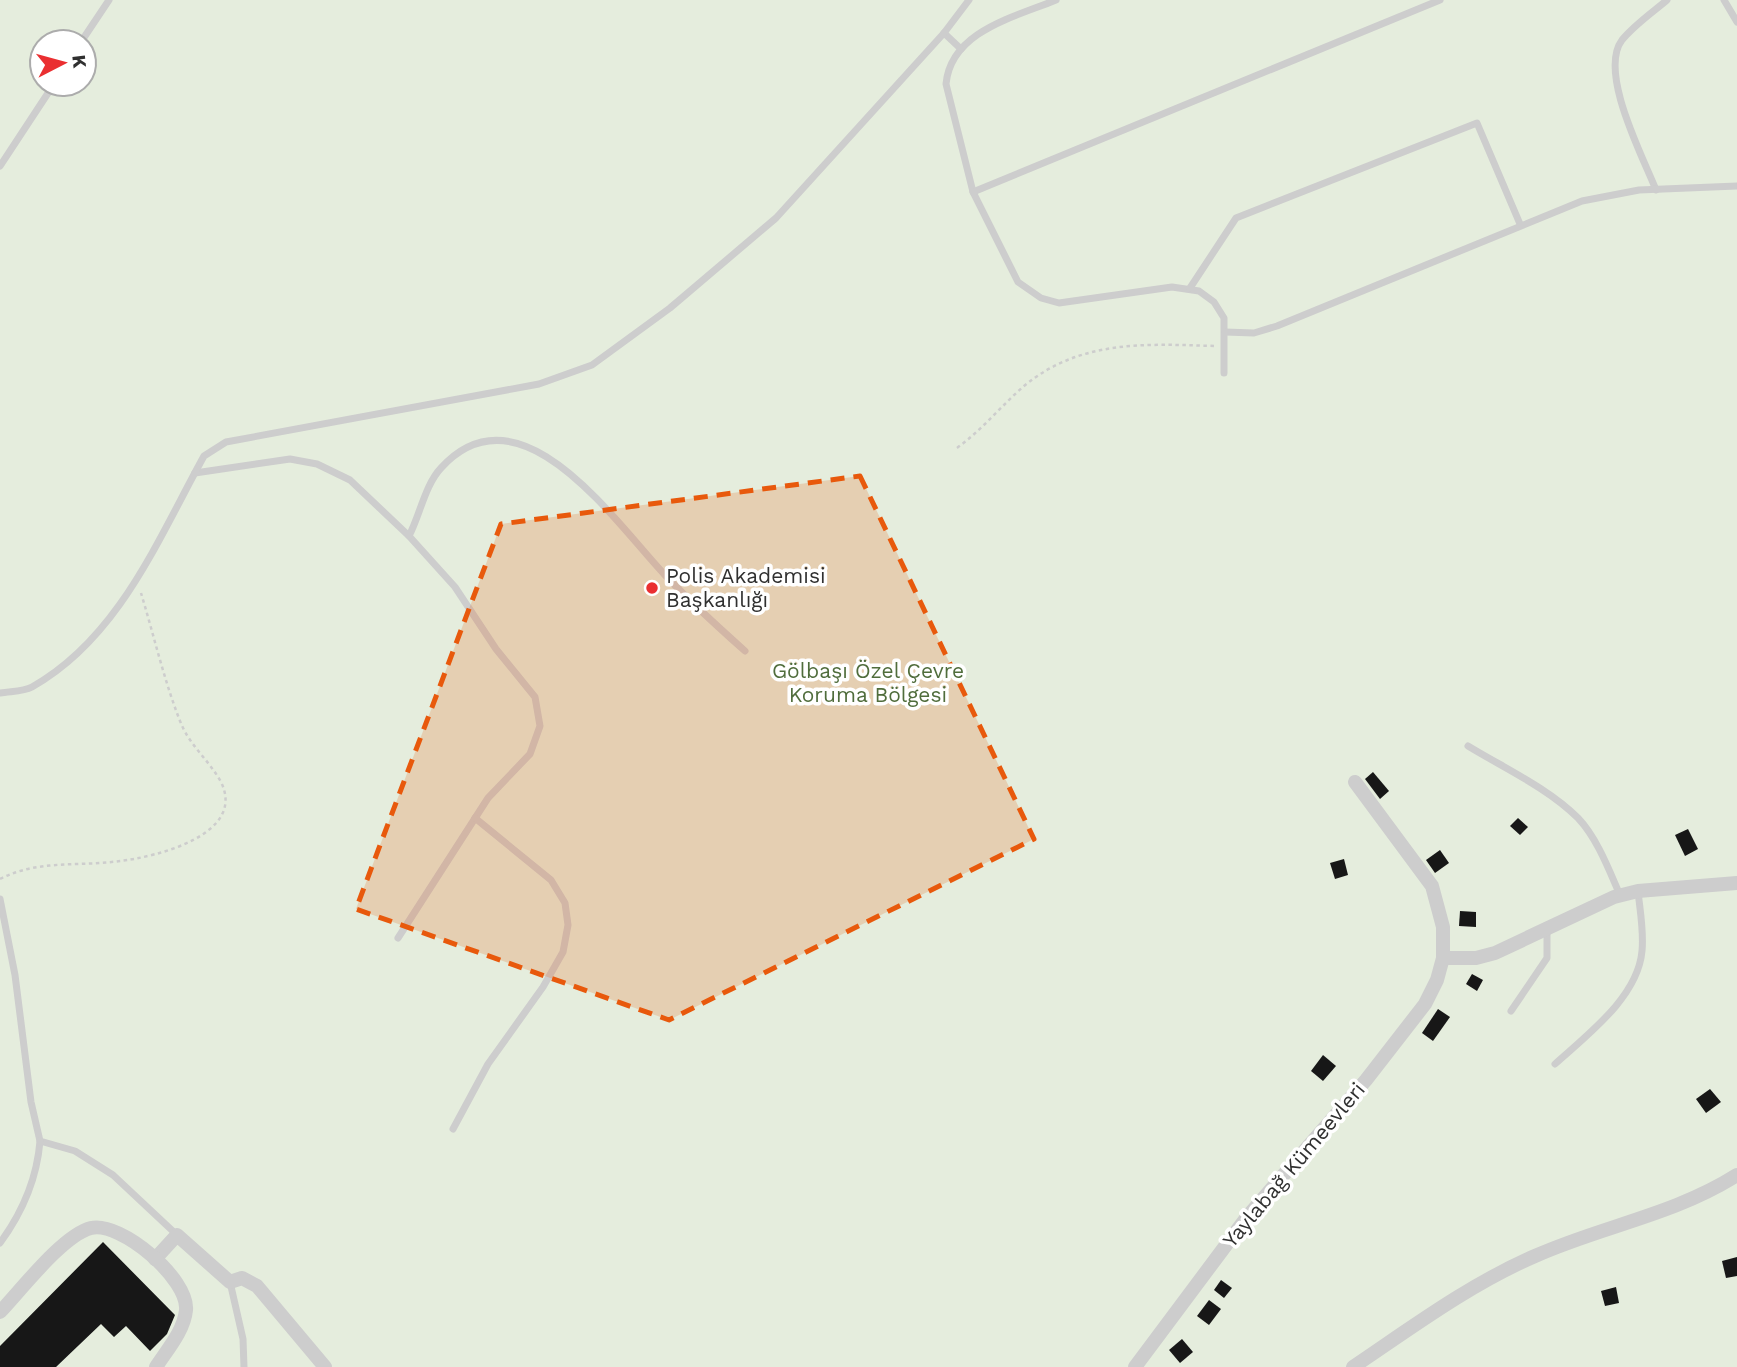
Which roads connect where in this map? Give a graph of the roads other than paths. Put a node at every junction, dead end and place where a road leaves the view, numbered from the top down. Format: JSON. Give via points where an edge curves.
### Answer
{"nodes":[{"id":1,"x":109,"y":0,"type":"edge"},
{"id":2,"x":969,"y":0,"type":"edge"},
{"id":3,"x":1056,"y":0,"type":"edge"},
{"id":4,"x":1440,"y":0,"type":"edge"},
{"id":5,"x":1667,"y":0,"type":"edge"},
{"id":6,"x":1724,"y":0,"type":"edge"},
{"id":7,"x":1737,"y":22,"type":"edge"},
{"id":8,"x":90,"y":28,"type":"edge"},
{"id":9,"x":944,"y":33,"type":"junction"},
{"id":10,"x":961,"y":49,"type":"junction"},
{"id":11,"x":45,"y":98,"type":"edge"},
{"id":12,"x":0,"y":166,"type":"edge"},
{"id":13,"x":1737,"y":186,"type":"edge"},
{"id":14,"x":1656,"y":190,"type":"junction"},
{"id":15,"x":973,"y":192,"type":"junction"},
{"id":16,"x":1520,"y":224,"type":"junction"},
{"id":17,"x":1190,"y":288,"type":"junction"},
{"id":18,"x":1226,"y":332,"type":"junction"},
{"id":19,"x":1224,"y":373,"type":"dead end"},
{"id":20,"x":194,"y":473,"type":"junction"},
{"id":21,"x":409,"y":536,"type":"junction"},
{"id":22,"x":745,"y":651,"type":"dead end"},
{"id":23,"x":0,"y":693,"type":"edge"},
{"id":24,"x":1468,"y":746,"type":"dead end"},
{"id":25,"x":1355,"y":782,"type":"dead end"},
{"id":26,"x":475,"y":818,"type":"junction"},
{"id":27,"x":1737,"y":883,"type":"edge"},
{"id":28,"x":1637,"y":891,"type":"junction"},
{"id":29,"x":1621,"y":896,"type":"junction"},
{"id":30,"x":0,"y":900,"type":"edge"},
{"id":31,"x":1547,"y":929,"type":"junction"},
{"id":32,"x":398,"y":939,"type":"dead end"},
{"id":33,"x":1443,"y":958,"type":"junction"},
{"id":34,"x":1511,"y":1011,"type":"dead end"},
{"id":35,"x":1555,"y":1064,"type":"dead end"},
{"id":36,"x":453,"y":1129,"type":"dead end"},
{"id":37,"x":40,"y":1141,"type":"junction"},
{"id":38,"x":1737,"y":1175,"type":"edge"},
{"id":39,"x":177,"y":1235,"type":"junction"},
{"id":40,"x":0,"y":1243,"type":"edge"},
{"id":41,"x":155,"y":1259,"type":"junction"},
{"id":42,"x":230,"y":1282,"type":"junction"},
{"id":43,"x":0,"y":1312,"type":"edge"},
{"id":44,"x":156,"y":1367,"type":"edge"},
{"id":45,"x":244,"y":1367,"type":"edge"},
{"id":46,"x":325,"y":1367,"type":"edge"},
{"id":47,"x":1135,"y":1367,"type":"edge"},
{"id":48,"x":1353,"y":1367,"type":"edge"}],
"edges":[{"from":1,"to":8,"type":"lane"},
{"from":2,"to":9,"type":"lane"},
{"from":3,"to":10,"type":"lane","via":[[982,31]]},
{"from":4,"to":15,"type":"lane"},
{"from":5,"to":14,"type":"lane","via":[[1622,40],[1614,62],[1617,86]]},
{"from":6,"to":7,"type":"lane"},
{"from":9,"to":10,"type":"lane"},
{"from":9,"to":20,"type":"lane","via":[[776,218],[670,308],[592,365],[539,384],[226,442],[204,456]]},
{"from":10,"to":15,"type":"lane","via":[[946,84]]},
{"from":11,"to":12,"type":"lane"},
{"from":13,"to":14,"type":"lane"},
{"from":14,"to":16,"type":"lane","via":[[1582,201]]},
{"from":15,"to":17,"type":"lane","via":[[1013,275],[1041,298],[1069,303]]},
{"from":16,"to":17,"type":"lane","via":[[1477,123],[1236,218]]},
{"from":16,"to":18,"type":"lane","via":[[1277,326]]},
{"from":17,"to":18,"type":"lane","via":[[1214,302]]},
{"from":18,"to":19,"type":"lane"},
{"from":20,"to":21,"type":"lane","via":[[275,460],[317,464],[350,480]]},
{"from":20,"to":23,"type":"lane","via":[[133,585],[80,650],[30,688]]},
{"from":21,"to":22,"type":"lane","via":[[441,468],[467,449],[510,441],[581,481],[664,574]]},
{"from":21,"to":26,"type":"lane","via":[[454,587],[528,686],[538,708],[538,735],[530,754]]},
{"from":24,"to":29,"type":"lane","via":[[1558,801],[1579,820]]},
{"from":25,"to":33,"type":"street","name":"Yaylabağ Kümeevleri","via":[[1432,886],[1443,927]]},
{"from":26,"to":32,"type":"lane"},
{"from":26,"to":36,"type":"lane","via":[[551,880],[565,904],[568,925],[563,952],[543,988],[488,1064]]},
{"from":27,"to":28,"type":"street"},
{"from":28,"to":29,"type":"street"},
{"from":28,"to":35,"type":"lane","via":[[1643,942],[1636,974],[1625,993]]},
{"from":29,"to":31,"type":"street"},
{"from":30,"to":37,"type":"lane"},
{"from":31,"to":33,"type":"street","via":[[1476,958]]},
{"from":31,"to":34,"type":"lane","via":[[1547,958]]},
{"from":33,"to":47,"type":"street","name":"Yaylabağ Kümeevleri","via":[[1425,1004],[1346,1104],[1247,1217]]},
{"from":37,"to":39,"type":"lane","via":[[75,1151],[113,1175]]},
{"from":37,"to":40,"type":"lane","via":[[38,1166],[15,1222]]},
{"from":38,"to":48,"type":"street","via":[[1692,1202],[1531,1257],[1441,1308]]},
{"from":39,"to":41,"type":"street"},
{"from":39,"to":42,"type":"street"},
{"from":41,"to":43,"type":"street","via":[[126,1235],[105,1227],[81,1232]]},
{"from":41,"to":44,"type":"street","via":[[179,1288],[187,1308],[179,1332]]},
{"from":42,"to":45,"type":"lane","via":[[243,1339]]},
{"from":42,"to":46,"type":"street","via":[[242,1279],[257,1286]]}]}
